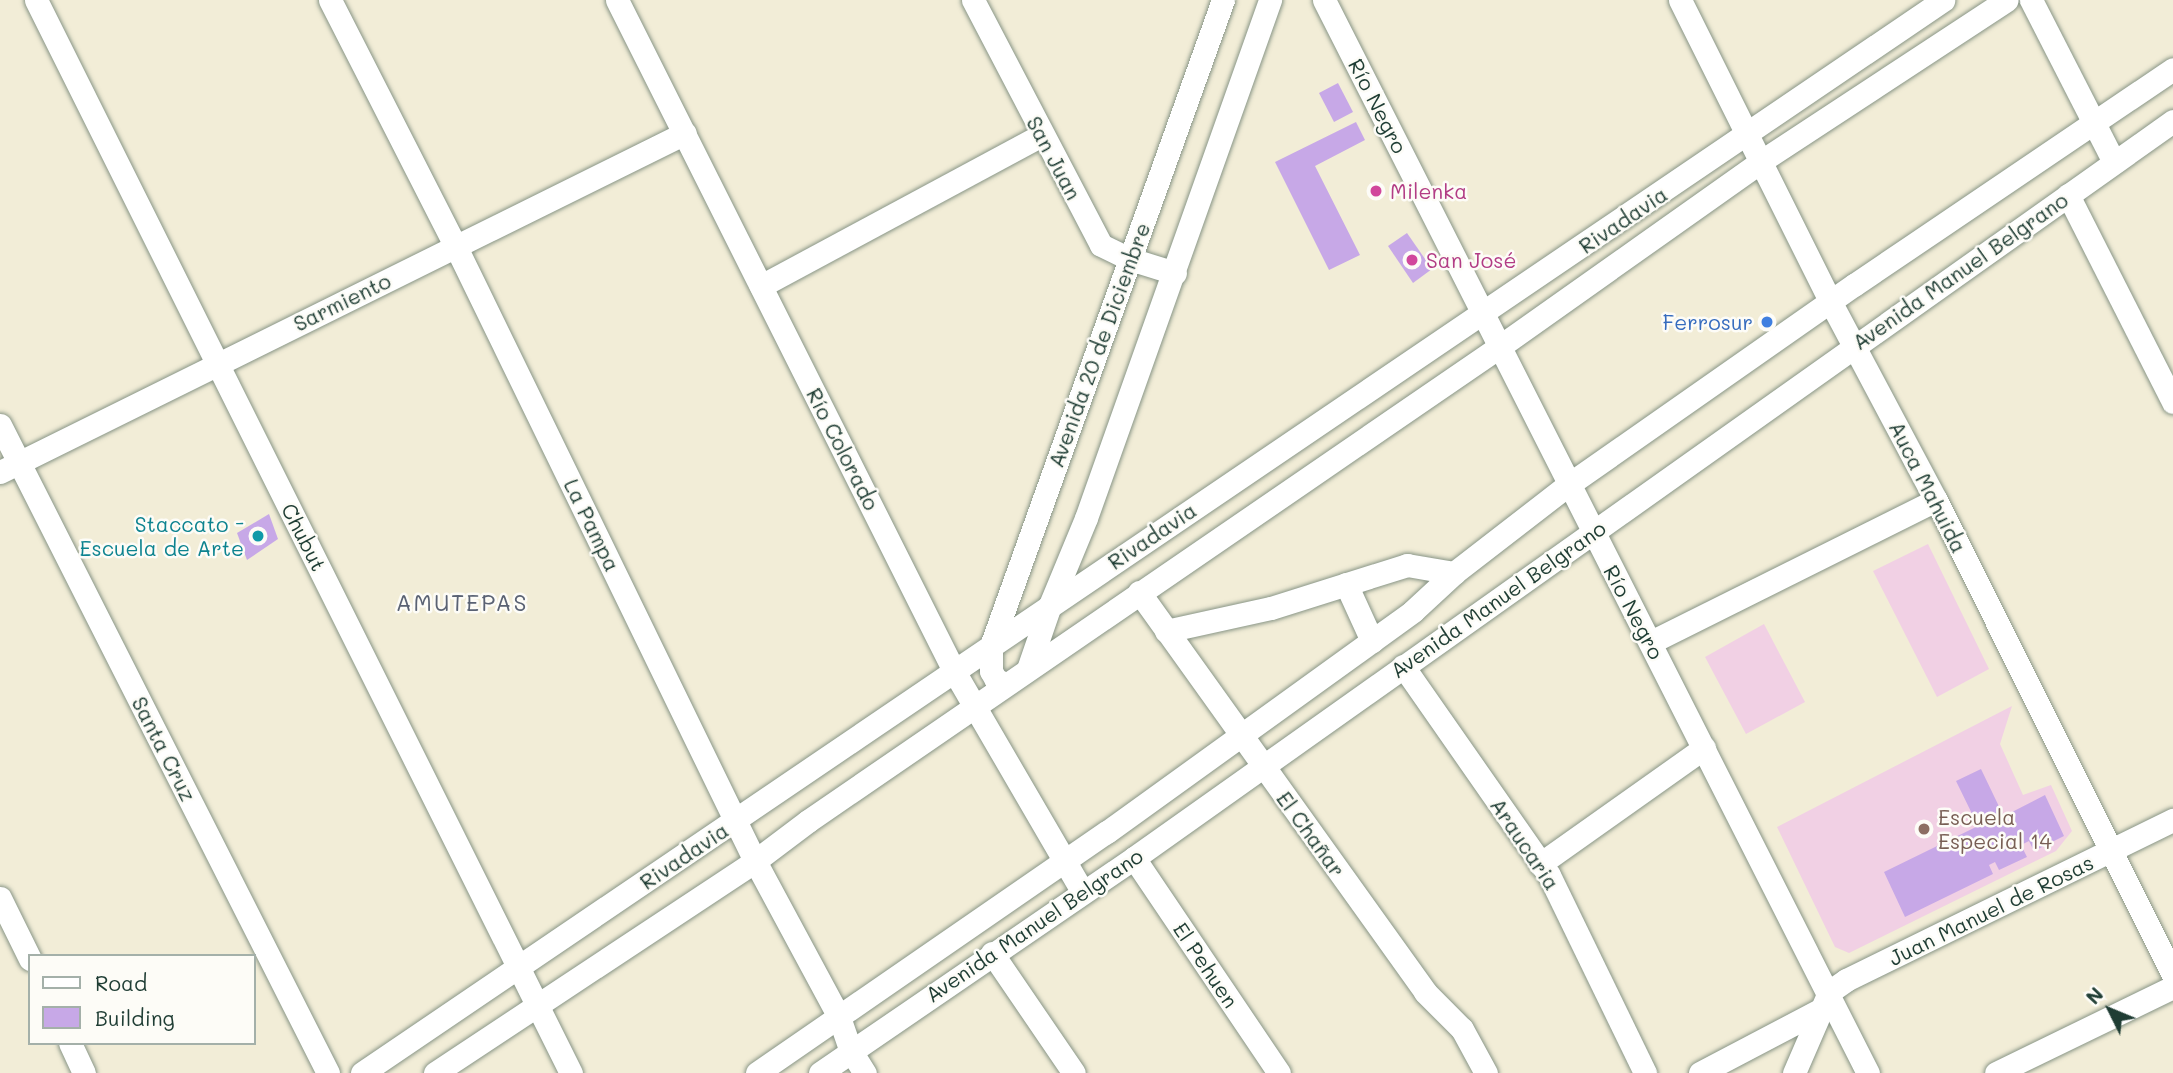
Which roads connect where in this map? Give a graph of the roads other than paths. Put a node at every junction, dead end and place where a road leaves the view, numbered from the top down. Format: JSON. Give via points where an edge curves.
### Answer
{"nodes":[{"id":1,"x":36,"y":0,"type":"edge"},
{"id":2,"x":330,"y":0,"type":"edge"},
{"id":3,"x":617,"y":0,"type":"edge"},
{"id":4,"x":973,"y":0,"type":"edge"},
{"id":5,"x":1223,"y":0,"type":"edge"},
{"id":6,"x":1269,"y":0,"type":"edge"},
{"id":7,"x":1324,"y":0,"type":"edge"},
{"id":8,"x":1680,"y":0,"type":"edge"},
{"id":9,"x":1943,"y":0,"type":"edge"},
{"id":10,"x":2007,"y":0,"type":"edge"},
{"id":11,"x":2031,"y":0,"type":"edge"},
{"id":12,"x":2173,"y":69,"type":"edge"},
{"id":13,"x":2173,"y":121,"type":"edge"},
{"id":14,"x":2094,"y":124,"type":"junction"},
{"id":15,"x":685,"y":133,"type":"junction"},
{"id":16,"x":1041,"y":135,"type":"junction"},
{"id":17,"x":1747,"y":135,"type":"junction"},
{"id":18,"x":1760,"y":162,"type":"junction"},
{"id":19,"x":2114,"y":162,"type":"junction"},
{"id":20,"x":2068,"y":195,"type":"junction"},
{"id":21,"x":456,"y":247,"type":"junction"},
{"id":22,"x":1130,"y":259,"type":"junction"},
{"id":23,"x":1175,"y":273,"type":"junction"},
{"id":24,"x":761,"y":286,"type":"junction"},
{"id":25,"x":1830,"y":301,"type":"junction"},
{"id":26,"x":1482,"y":314,"type":"junction"},
{"id":27,"x":1854,"y":345,"type":"junction"},
{"id":28,"x":1499,"y":347,"type":"junction"},
{"id":29,"x":217,"y":363,"type":"junction"},
{"id":30,"x":2173,"y":402,"type":"edge"},
{"id":31,"x":0,"y":425,"type":"edge"},
{"id":32,"x":9,"y":467,"type":"edge"},
{"id":33,"x":1568,"y":485,"type":"junction"},
{"id":34,"x":1936,"y":500,"type":"junction"},
{"id":35,"x":1591,"y":532,"type":"junction"},
{"id":36,"x":1454,"y":573,"type":"junction"},
{"id":37,"x":1346,"y":584,"type":"junction"},
{"id":38,"x":1139,"y":592,"type":"junction"},
{"id":39,"x":1049,"y":605,"type":"junction"},
{"id":40,"x":1166,"y":631,"type":"junction"},
{"id":41,"x":1372,"y":641,"type":"junction"},
{"id":42,"x":1651,"y":642,"type":"junction"},
{"id":43,"x":991,"y":646,"type":"junction"},
{"id":44,"x":1403,"y":666,"type":"junction"},
{"id":45,"x":1028,"y":669,"type":"junction"},
{"id":46,"x":954,"y":671,"type":"junction"},
{"id":47,"x":1006,"y":684,"type":"junction"},
{"id":48,"x":975,"y":705,"type":"junction"},
{"id":49,"x":1240,"y":736,"type":"junction"},
{"id":50,"x":1704,"y":748,"type":"junction"},
{"id":51,"x":1262,"y":767,"type":"junction"},
{"id":52,"x":2173,"y":820,"type":"edge"},
{"id":53,"x":736,"y":821,"type":"junction"},
{"id":54,"x":2110,"y":852,"type":"junction"},
{"id":55,"x":1134,"y":858,"type":"junction"},
{"id":56,"x":1066,"y":860,"type":"junction"},
{"id":57,"x":755,"y":861,"type":"junction"},
{"id":58,"x":1540,"y":863,"type":"junction"},
{"id":59,"x":1082,"y":891,"type":"junction"},
{"id":60,"x":0,"y":898,"type":"edge"},
{"id":61,"x":992,"y":953,"type":"junction"},
{"id":62,"x":28,"y":955,"type":"edge"},
{"id":63,"x":518,"y":968,"type":"junction"},
{"id":64,"x":2173,"y":975,"type":"edge"},
{"id":65,"x":2173,"y":987,"type":"edge"},
{"id":66,"x":1825,"y":1001,"type":"junction"},
{"id":67,"x":535,"y":1006,"type":"junction"},
{"id":68,"x":839,"y":1017,"type":"junction"},
{"id":69,"x":71,"y":1045,"type":"edge"},
{"id":70,"x":851,"y":1052,"type":"junction"},
{"id":71,"x":85,"y":1073,"type":"edge"},
{"id":72,"x":328,"y":1073,"type":"edge"},
{"id":73,"x":362,"y":1073,"type":"edge"},
{"id":74,"x":435,"y":1073,"type":"edge"},
{"id":75,"x":571,"y":1073,"type":"edge"},
{"id":76,"x":757,"y":1073,"type":"edge"},
{"id":77,"x":820,"y":1073,"type":"edge"},
{"id":78,"x":865,"y":1073,"type":"edge"},
{"id":79,"x":1074,"y":1073,"type":"edge"},
{"id":80,"x":1279,"y":1073,"type":"edge"},
{"id":81,"x":1486,"y":1073,"type":"edge"},
{"id":82,"x":1644,"y":1073,"type":"edge"},
{"id":83,"x":1700,"y":1073,"type":"edge"},
{"id":84,"x":1794,"y":1073,"type":"edge"},
{"id":85,"x":1868,"y":1073,"type":"edge"},
{"id":86,"x":1996,"y":1073,"type":"edge"}],
"edges":[{"from":1,"to":29,"type":"street","name":"Chubut"},
{"from":2,"to":21,"type":"street","name":"La Pampa"},
{"from":3,"to":15,"type":"street","name":"Río Colorado"},
{"from":4,"to":16,"type":"street","name":"San Juan"},
{"from":5,"to":22,"type":"street","name":"Avenida 20 de Diciembre"},
{"from":6,"to":23,"type":"street"},
{"from":7,"to":26,"type":"street","name":"Río Negro"},
{"from":8,"to":17,"type":"street","name":"Auca Mahuida"},
{"from":9,"to":17,"type":"street","name":"Rivadavia"},
{"from":10,"to":18,"type":"street","name":"Rivadavia"},
{"from":11,"to":14,"type":"street"},
{"from":12,"to":14,"type":"street"},
{"from":13,"to":19,"type":"street","name":"Avenida Manuel Belgrano"},
{"from":14,"to":19,"type":"street"},
{"from":14,"to":25,"type":"street"},
{"from":15,"to":21,"type":"street","name":"Sarmiento"},
{"from":15,"to":24,"type":"street","name":"Río Colorado"},
{"from":16,"to":22,"type":"street","name":"San Juan","via":[[1101,245]]},
{"from":16,"to":24,"type":"street"},
{"from":17,"to":18,"type":"street","name":"Auca Mahuida"},
{"from":17,"to":26,"type":"street","name":"Rivadavia"},
{"from":18,"to":25,"type":"street","name":"Auca Mahuida"},
{"from":18,"to":28,"type":"street","name":"Rivadavia"},
{"from":19,"to":20,"type":"street","name":"Avenida Manuel Belgrano"},
{"from":20,"to":27,"type":"street","name":"Avenida Manuel Belgrano"},
{"from":20,"to":30,"type":"street"},
{"from":21,"to":29,"type":"street","name":"Sarmiento"},
{"from":21,"to":53,"type":"street","name":"La Pampa"},
{"from":22,"to":23,"type":"street","name":"San Juan"},
{"from":22,"to":43,"type":"street","name":"Avenida 20 de Diciembre"},
{"from":23,"to":39,"type":"street","via":[[1086,518]]},
{"from":24,"to":46,"type":"street","name":"Río Colorado"},
{"from":25,"to":27,"type":"street","name":"Auca Mahuida"},
{"from":25,"to":33,"type":"street"},
{"from":26,"to":28,"type":"street","name":"Río Negro"},
{"from":26,"to":39,"type":"street","name":"Rivadavia"},
{"from":27,"to":34,"type":"street","name":"Auca Mahuida"},
{"from":27,"to":35,"type":"street","name":"Avenida Manuel Belgrano"},
{"from":28,"to":33,"type":"street","name":"Río Negro"},
{"from":28,"to":38,"type":"street","name":"Rivadavia"},
{"from":29,"to":32,"type":"street","name":"Sarmiento"},
{"from":29,"to":63,"type":"street","name":"Chubut"},
{"from":31,"to":32,"type":"street","name":"Santa Cruz"},
{"from":32,"to":72,"type":"street","name":"Santa Cruz"},
{"from":33,"to":35,"type":"street","name":"Río Negro"},
{"from":33,"to":36,"type":"street"},
{"from":34,"to":42,"type":"street"},
{"from":34,"to":54,"type":"street","name":"Auca Mahuida"},
{"from":35,"to":42,"type":"street","name":"Río Negro"},
{"from":35,"to":44,"type":"street","name":"Avenida Manuel Belgrano"},
{"from":36,"to":37,"type":"street","via":[[1407,565]]},
{"from":36,"to":41,"type":"street"},
{"from":37,"to":40,"type":"street","via":[[1271,608]]},
{"from":37,"to":41,"type":"street"},
{"from":38,"to":40,"type":"street","name":"El Chañar"},
{"from":38,"to":45,"type":"street","name":"Rivadavia"},
{"from":39,"to":43,"type":"street","name":"Rivadavia"},
{"from":39,"to":45,"type":"street"},
{"from":40,"to":49,"type":"street","name":"El Chañar"},
{"from":41,"to":49,"type":"street"},
{"from":42,"to":50,"type":"street","name":"Río Negro"},
{"from":43,"to":46,"type":"street","name":"Rivadavia"},
{"from":43,"to":47,"type":"street","name":"Avenida 20 de Diciembre","via":[[991,671],[996,680]]},
{"from":44,"to":51,"type":"street","name":"Avenida Manuel Belgrano"},
{"from":44,"to":58,"type":"street","name":"Araucaria"},
{"from":45,"to":47,"type":"street","name":"Rivadavia"},
{"from":46,"to":48,"type":"street","name":"Río Colorado"},
{"from":46,"to":53,"type":"street","name":"Rivadavia"},
{"from":47,"to":48,"type":"street","name":"Rivadavia"},
{"from":48,"to":56,"type":"street","name":"Río Colorado"},
{"from":48,"to":57,"type":"street","name":"Rivadavia"},
{"from":49,"to":51,"type":"street","name":"El Chañar"},
{"from":49,"to":56,"type":"street"},
{"from":50,"to":58,"type":"street"},
{"from":50,"to":66,"type":"street","name":"Río Negro"},
{"from":51,"to":55,"type":"street","name":"Avenida Manuel Belgrano"},
{"from":51,"to":81,"type":"street","name":"El Chañar","via":[[1425,992],[1462,1029]]},
{"from":52,"to":54,"type":"street","name":"Juan Manuel de Rosas"},
{"from":53,"to":57,"type":"street","name":"La Pampa"},
{"from":53,"to":63,"type":"street","name":"Rivadavia"},
{"from":54,"to":64,"type":"street","name":"Auca Mahuida"},
{"from":54,"to":66,"type":"street","name":"Juan Manuel de Rosas","via":[[1846,980]]},
{"from":55,"to":59,"type":"street","name":"Avenida Manuel Belgrano"},
{"from":55,"to":80,"type":"street","name":"El Pehuen"},
{"from":56,"to":59,"type":"street","name":"Río Colorado"},
{"from":56,"to":68,"type":"street"},
{"from":57,"to":67,"type":"street","name":"Rivadavia"},
{"from":57,"to":68,"type":"street","name":"La Pampa"},
{"from":58,"to":82,"type":"street","name":"Araucaria"},
{"from":59,"to":61,"type":"street","name":"Avenida Manuel Belgrano"},
{"from":60,"to":62,"type":"street"},
{"from":61,"to":70,"type":"street","name":"Avenida Manuel Belgrano"},
{"from":61,"to":79,"type":"street"},
{"from":63,"to":67,"type":"street","name":"Chubut"},
{"from":63,"to":73,"type":"street","name":"Rivadavia"},
{"from":65,"to":86,"type":"street"},
{"from":66,"to":83,"type":"street","name":"Juan Manuel de Rosas"},
{"from":66,"to":84,"type":"street"},
{"from":66,"to":85,"type":"street","name":"Río Negro"},
{"from":67,"to":74,"type":"street","name":"Rivadavia"},
{"from":67,"to":75,"type":"street","name":"Chubut"},
{"from":68,"to":70,"type":"street","name":"La Pampa"},
{"from":68,"to":76,"type":"street"},
{"from":69,"to":71,"type":"street"},
{"from":70,"to":77,"type":"street","name":"Avenida Manuel Belgrano"},
{"from":70,"to":78,"type":"street","name":"La Pampa"}]}
